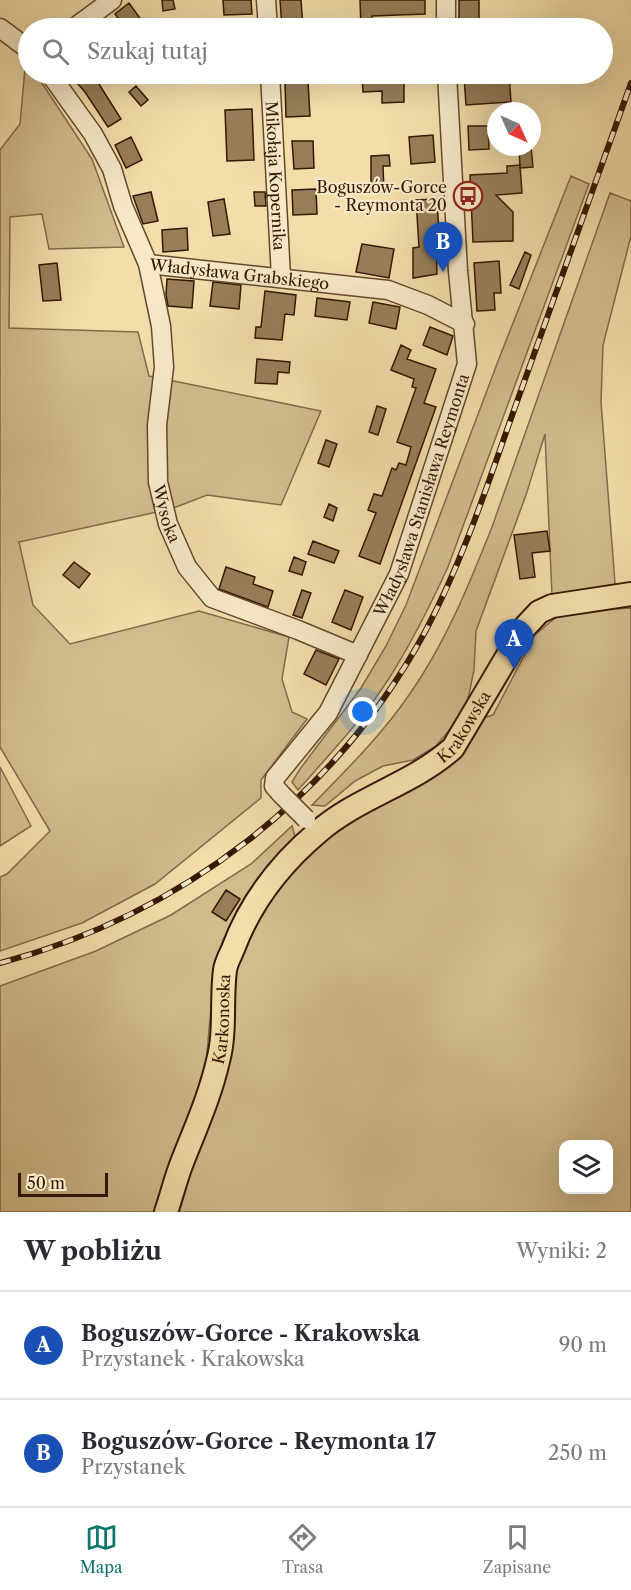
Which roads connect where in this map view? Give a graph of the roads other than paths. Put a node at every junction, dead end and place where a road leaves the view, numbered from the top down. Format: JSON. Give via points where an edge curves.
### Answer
{"nodes":[{"id":1,"x":112,"y":0,"type":"edge"},
{"id":2,"x":266,"y":0,"type":"edge"},
{"id":3,"x":446,"y":0,"type":"edge"},
{"id":4,"x":88,"y":18,"type":"edge"},
{"id":5,"x":267,"y":18,"type":"edge"},
{"id":6,"x":446,"y":18,"type":"edge"},
{"id":7,"x":0,"y":28,"type":"edge"},
{"id":8,"x":18,"y":42,"type":"edge"},
{"id":9,"x":57,"y":84,"type":"edge"},
{"id":10,"x":271,"y":84,"type":"edge"},
{"id":11,"x":448,"y":84,"type":"edge"},
{"id":12,"x":148,"y":264,"type":"junction"},
{"id":13,"x":281,"y":277,"type":"junction"},
{"id":14,"x":465,"y":324,"type":"junction"},
{"id":15,"x":631,"y":594,"type":"edge"},
{"id":16,"x":358,"y":655,"type":"junction"},
{"id":17,"x":310,"y":831,"type":"junction"},
{"id":18,"x":166,"y":1212,"type":"edge"}],
"edges":[{"from":1,"to":4,"type":"street"},
{"from":2,"to":5,"type":"street"},
{"from":3,"to":6,"type":"street"},
{"from":7,"to":8,"type":"street"},
{"from":9,"to":12,"type":"street","name":"Władysława Grabskiego","via":[[93,134],[112,169]]},
{"from":10,"to":13,"type":"street","name":"Mikołaja Kopernika"},
{"from":11,"to":14,"type":"street","name":"Władysława Stanisława Reymonta","via":[[458,271]]},
{"from":12,"to":13,"type":"street","name":"Władysława Grabskiego"},
{"from":12,"to":16,"type":"street","name":"Wysoka","via":[[161,326],[164,367],[157,425],[158,482],[168,524],[187,567],[212,598]]},
{"from":13,"to":14,"type":"street","name":"Władysława Grabskiego","via":[[388,290]]},
{"from":14,"to":16,"type":"street","name":"Władysława Stanisława Reymonta","via":[[467,364],[448,424],[399,574]]},
{"from":15,"to":17,"type":"main road","name":"Krakowska","via":[[552,606],[539,612],[524,628],[453,748],[430,767]]},
{"from":16,"to":17,"type":"street","name":"Władysława Stanisława Reymonta","bridge":true,"via":[[328,713],[275,778],[274,786]]},
{"from":17,"to":18,"type":"main road","name":"Karkonoska","via":[[258,899],[225,968],[219,1058],[208,1100]]}]}
